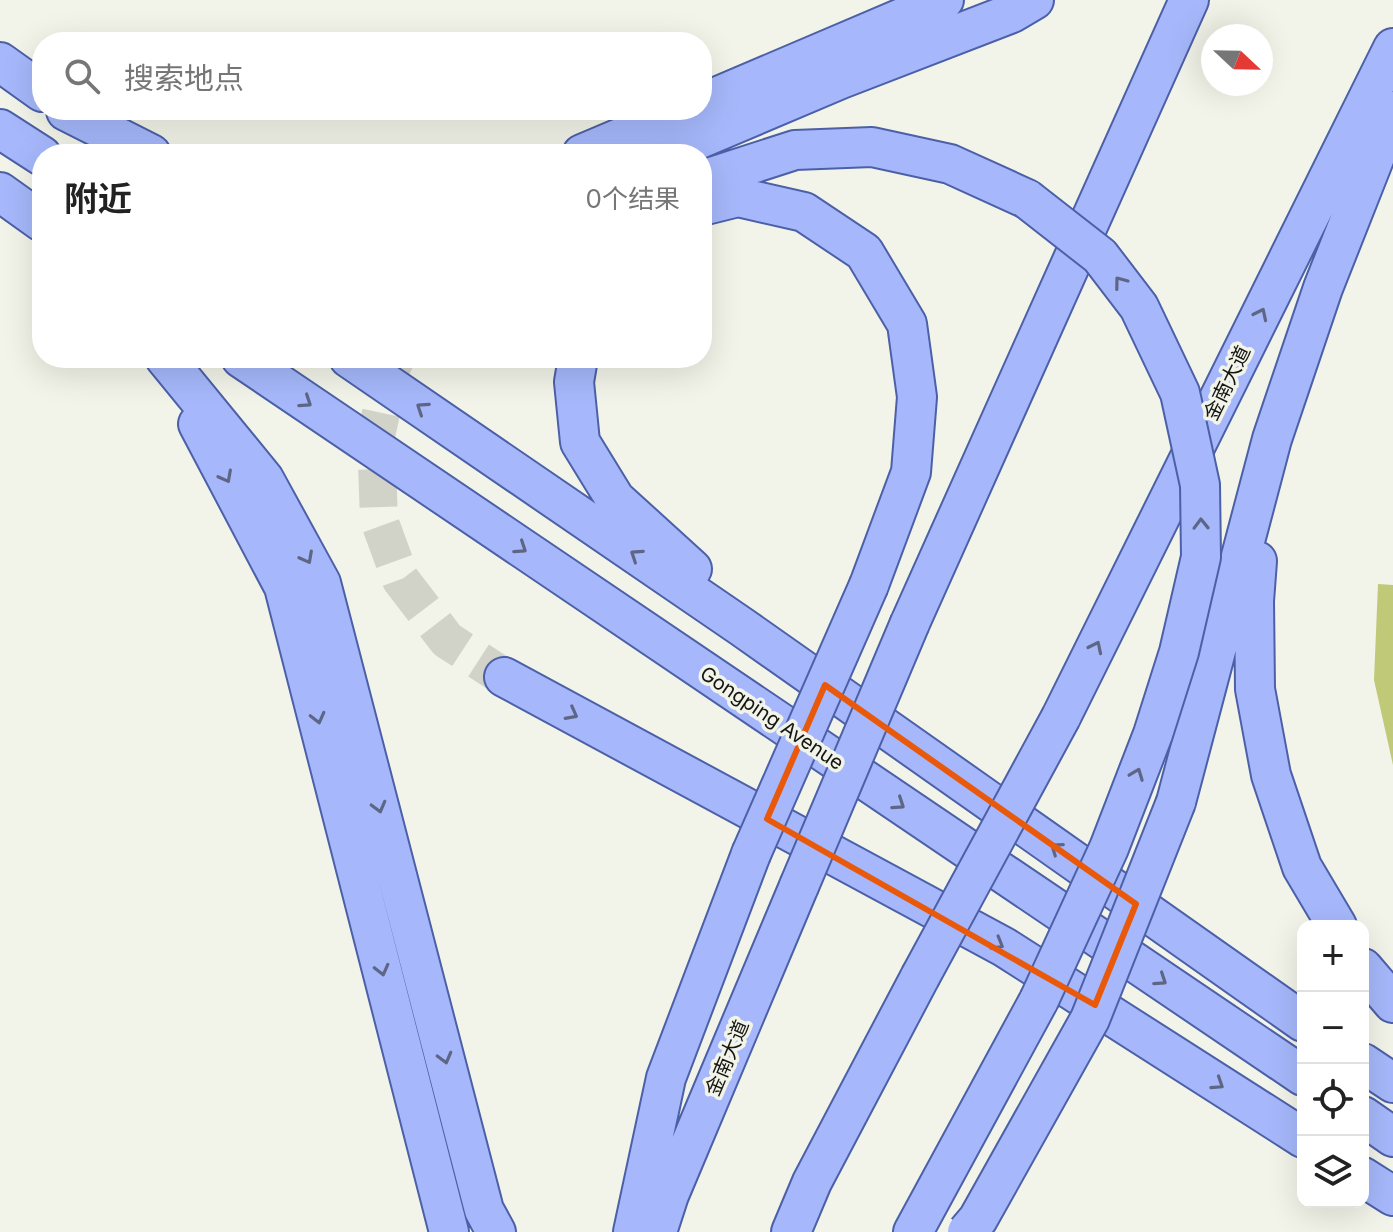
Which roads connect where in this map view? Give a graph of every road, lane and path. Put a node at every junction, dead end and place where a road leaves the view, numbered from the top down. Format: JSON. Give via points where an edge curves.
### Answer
{"nodes":[{"id":1,"x":944,"y":0,"type":"edge"},
{"id":2,"x":1034,"y":0,"type":"edge"},
{"id":3,"x":1189,"y":0,"type":"edge"},
{"id":4,"x":1393,"y":48,"type":"edge"},
{"id":5,"x":0,"y":62,"type":"edge"},
{"id":6,"x":32,"y":85,"type":"edge"},
{"id":7,"x":712,"y":99,"type":"edge"},
{"id":8,"x":1393,"y":111,"type":"edge"},
{"id":9,"x":78,"y":120,"type":"edge"},
{"id":10,"x":85,"y":120,"type":"edge"},
{"id":11,"x":662,"y":120,"type":"edge"},
{"id":12,"x":0,"y":129,"type":"edge"},
{"id":13,"x":110,"y":144,"type":"edge"},
{"id":14,"x":131,"y":144,"type":"edge"},
{"id":15,"x":606,"y":144,"type":"edge"},
{"id":16,"x":688,"y":144,"type":"edge"},
{"id":17,"x":32,"y":150,"type":"edge"},
{"id":18,"x":712,"y":177,"type":"edge"},
{"id":19,"x":0,"y":192,"type":"edge"},
{"id":20,"x":712,"y":204,"type":"edge"},
{"id":21,"x":32,"y":215,"type":"edge"},
{"id":22,"x":169,"y":368,"type":"edge"},
{"id":23,"x":172,"y":368,"type":"edge"},
{"id":24,"x":256,"y":368,"type":"edge"},
{"id":25,"x":364,"y":368,"type":"edge"},
{"id":26,"x":576,"y":368,"type":"edge"},
{"id":27,"x":1263,"y":475,"type":"junction"},
{"id":28,"x":810,"y":675,"type":"junction"},
{"id":29,"x":504,"y":677,"type":"tunnel mouth"},
{"id":30,"x":1333,"y":920,"type":"edge"},
{"id":31,"x":1369,"y":975,"type":"edge"},
{"id":32,"x":1393,"y":1003,"type":"edge"},
{"id":33,"x":1297,"y":1018,"type":"edge"},
{"id":34,"x":1364,"y":1064,"type":"edge"},
{"id":35,"x":1297,"y":1072,"type":"edge"},
{"id":36,"x":1393,"y":1083,"type":"edge"},
{"id":37,"x":1369,"y":1120,"type":"edge"},
{"id":38,"x":1300,"y":1136,"type":"edge"},
{"id":39,"x":1393,"y":1137,"type":"edge"},
{"id":40,"x":1369,"y":1181,"type":"edge"},
{"id":41,"x":1393,"y":1196,"type":"edge"},
{"id":42,"x":490,"y":1221,"type":"edge"},
{"id":43,"x":449,"y":1232,"type":"edge"},
{"id":44,"x":633,"y":1232,"type":"edge"},
{"id":45,"x":657,"y":1232,"type":"edge"},
{"id":46,"x":791,"y":1232,"type":"edge"},
{"id":47,"x":913,"y":1232,"type":"edge"},
{"id":48,"x":967,"y":1232,"type":"edge"}],
"edges":[{"from":1,"to":7,"type":"main road"},
{"from":2,"to":16,"type":"main road"},
{"from":3,"to":45,"type":"main road","name":"金南大道","bridge":true,"via":[[910,623]]},
{"from":46,"to":4,"type":"main road","name":"金南大道","one_way":true,"bridge":true,"via":[[812,1182],[1061,717]]},
{"from":5,"to":6,"type":"main road"},
{"from":8,"to":27,"type":"main road","via":[[1323,288]]},
{"from":9,"to":13,"type":"main road"},
{"from":10,"to":14,"type":"main road"},
{"from":11,"to":15,"type":"main road"},
{"from":12,"to":17,"type":"main road"},
{"from":47,"to":18,"type":"main road","one_way":true,"bridge":true,"via":[[1039,1000],[1109,848],[1153,734],[1201,557],[1200,485],[1180,393],[1139,307],[1100,256],[1027,199],[950,164],[872,147],[795,150]]},
{"from":19,"to":21,"type":"main road"},
{"from":20,"to":44,"type":"main road","bridge":true,"via":[[738,197],[804,212],[864,252],[907,324],[917,397],[911,472],[869,585],[751,854],[666,1078]]},
{"from":22,"to":43,"type":"main road","one_way":true,"via":[[284,587]]},
{"from":23,"to":42,"type":"main road","one_way":true,"via":[[264,479],[321,583]]},
{"from":24,"to":35,"type":"main road","name":"Gongping Avenue","one_way":true},
{"from":28,"to":25,"type":"main road","one_way":true},
{"from":26,"to":28,"type":"main road","via":[[580,442],[615,499]]},
{"from":27,"to":30,"type":"main road","via":[[1254,601],[1255,689],[1271,775],[1302,867]]},
{"from":27,"to":48,"type":"main road","bridge":true,"via":[[1176,802],[1090,1019]]},
{"from":33,"to":28,"type":"main road","one_way":true},
{"from":29,"to":38,"type":"main road","one_way":true,"via":[[1004,947]]},
{"from":31,"to":32,"type":"main road"},
{"from":34,"to":36,"type":"main road"},
{"from":37,"to":39,"type":"main road"},
{"from":40,"to":41,"type":"main road"}]}
